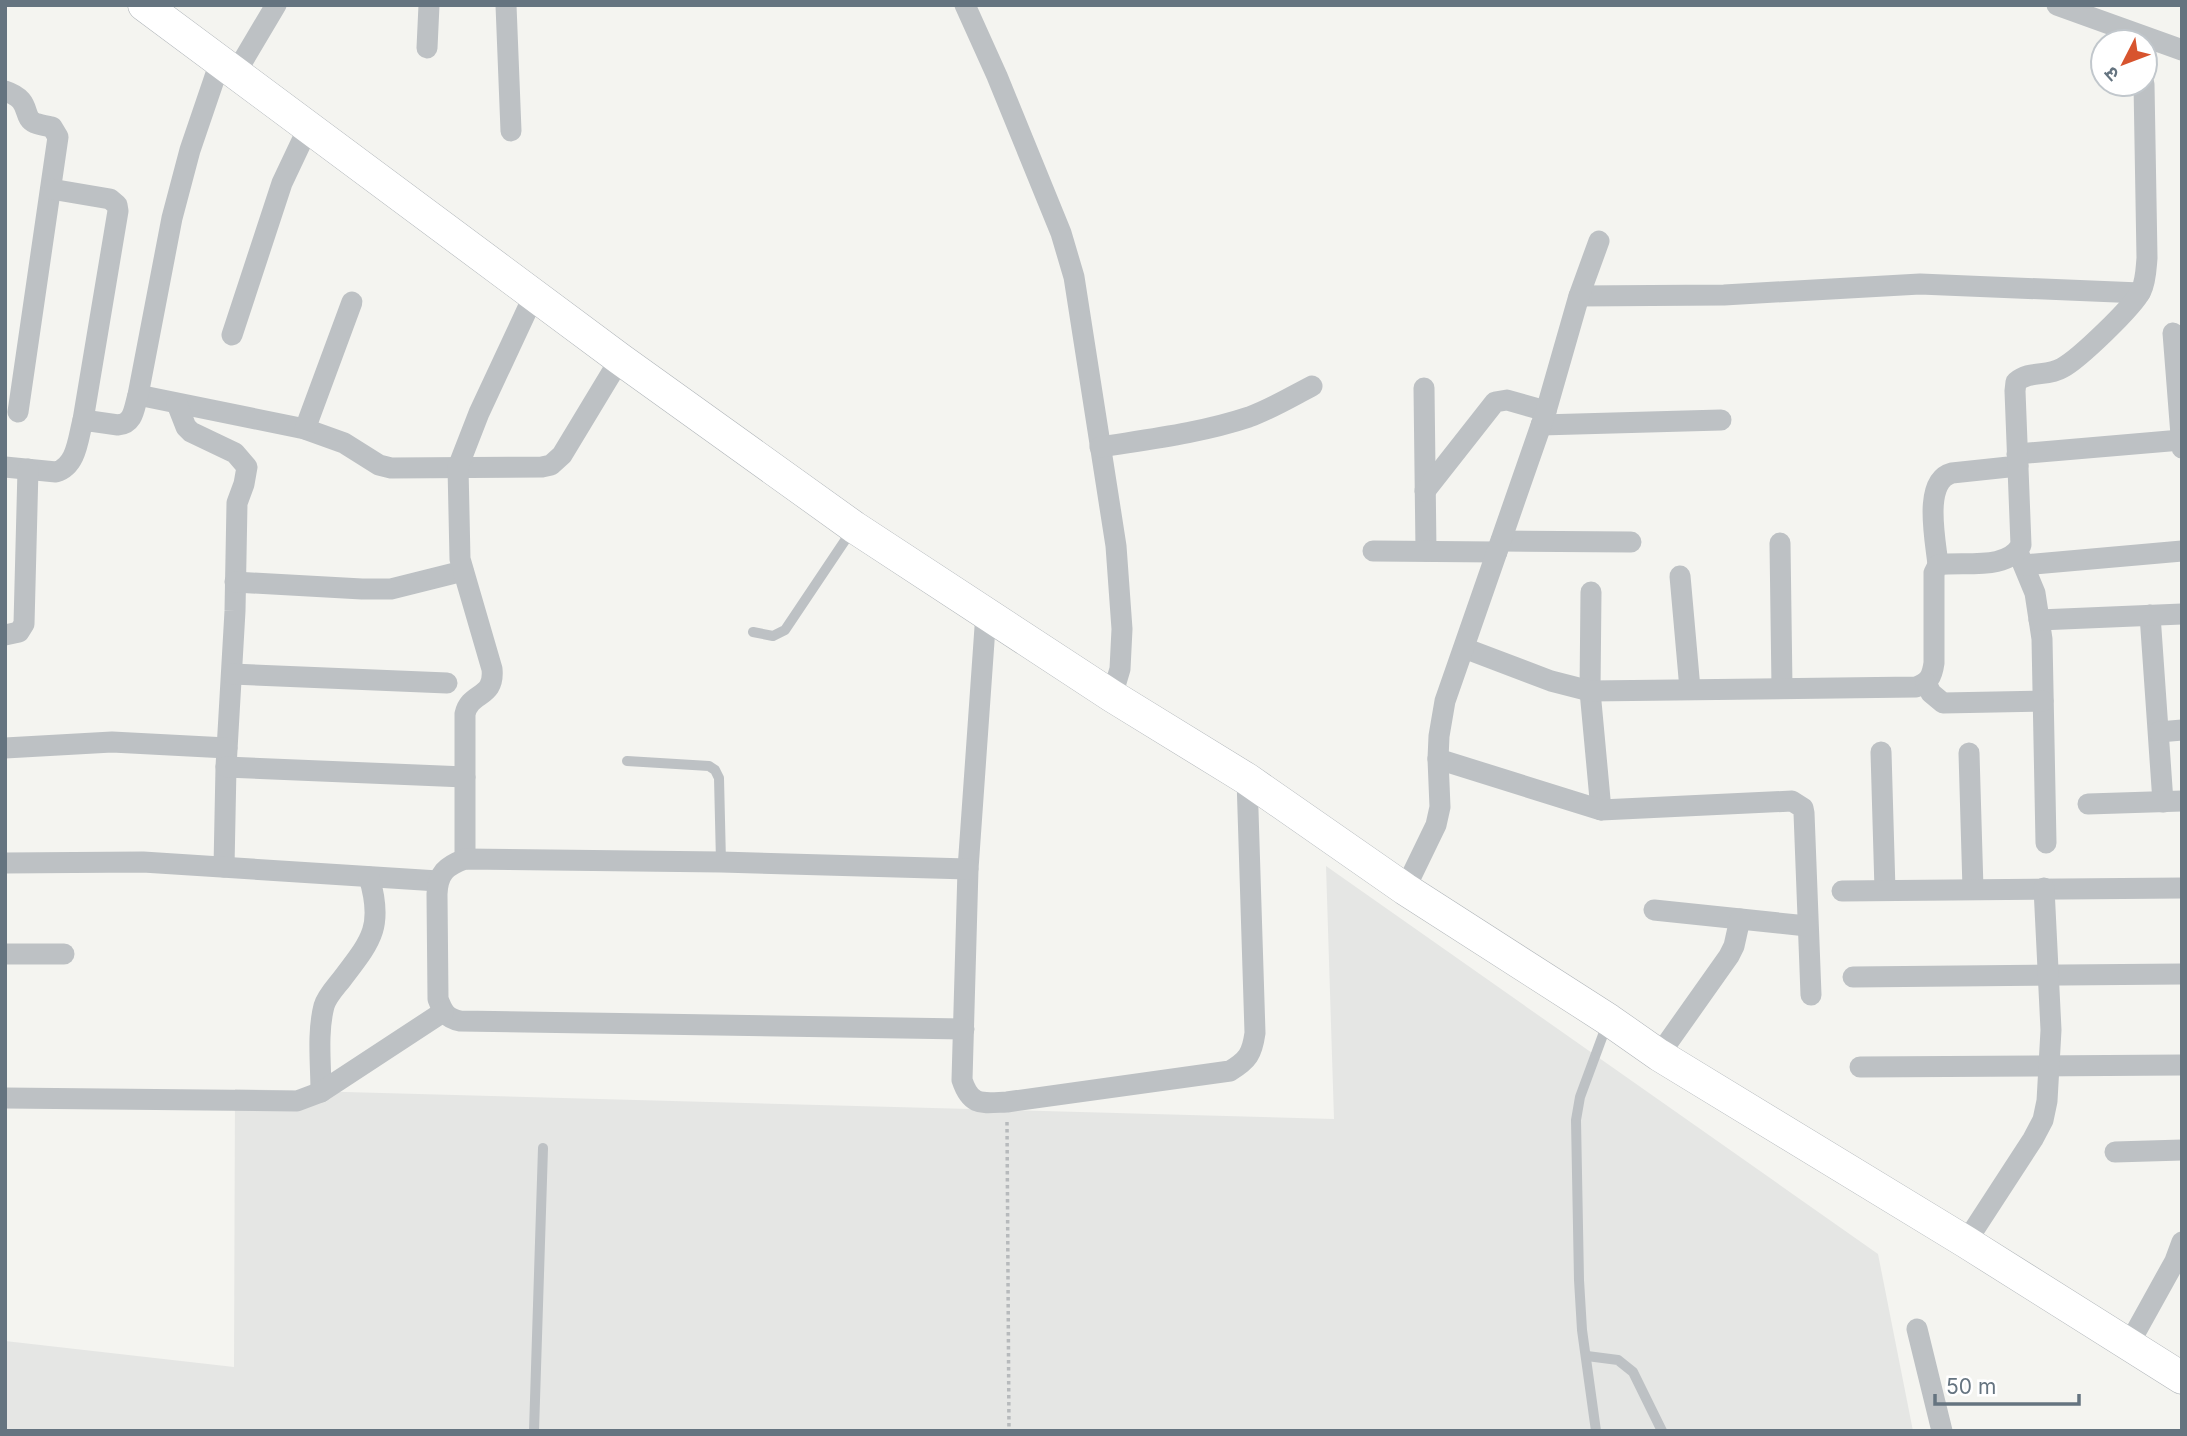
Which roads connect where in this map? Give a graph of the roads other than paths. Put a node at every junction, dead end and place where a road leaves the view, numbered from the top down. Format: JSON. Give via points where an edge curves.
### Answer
{"nodes":[{"id":1,"x":145,"y":5,"type":"edge"},
{"id":2,"x":276,"y":5,"type":"edge"},
{"id":3,"x":429,"y":5,"type":"edge"},
{"id":4,"x":506,"y":5,"type":"edge"},
{"id":5,"x":965,"y":5,"type":"edge"},
{"id":6,"x":2057,"y":5,"type":"edge"},
{"id":7,"x":2116,"y":28,"type":"edge"},
{"id":8,"x":2159,"y":43,"type":"edge"},
{"id":9,"x":426,"y":48,"type":"dead end"},
{"id":10,"x":2182,"y":50,"type":"edge"},
{"id":11,"x":227,"y":68,"type":"junction"},
{"id":12,"x":5,"y":91,"type":"edge"},
{"id":13,"x":2144,"y":98,"type":"edge"},
{"id":14,"x":308,"y":128,"type":"junction"},
{"id":15,"x":511,"y":131,"type":"dead end"},
{"id":16,"x":51,"y":189,"type":"junction"},
{"id":17,"x":1599,"y":241,"type":"dead end"},
{"id":18,"x":2140,"y":293,"type":"junction"},
{"id":19,"x":534,"y":295,"type":"junction"},
{"id":20,"x":1579,"y":296,"type":"junction"},
{"id":21,"x":352,"y":302,"type":"dead end"},
{"id":22,"x":2173,"y":333,"type":"dead end"},
{"id":23,"x":232,"y":335,"type":"dead end"},
{"id":24,"x":620,"y":359,"type":"junction"},
{"id":25,"x":1312,"y":386,"type":"dead end"},
{"id":26,"x":1424,"y":388,"type":"dead end"},
{"id":27,"x":138,"y":395,"type":"junction"},
{"id":28,"x":177,"y":404,"type":"junction"},
{"id":29,"x":18,"y":412,"type":"dead end"},
{"id":30,"x":1543,"y":418,"type":"junction"},
{"id":31,"x":83,"y":420,"type":"junction"},
{"id":32,"x":1721,"y":420,"type":"dead end"},
{"id":33,"x":305,"y":429,"type":"junction"},
{"id":34,"x":2181,"y":440,"type":"edge"},
{"id":35,"x":1100,"y":447,"type":"junction"},
{"id":36,"x":2182,"y":448,"type":"edge"},
{"id":37,"x":2018,"y":460,"type":"junction"},
{"id":38,"x":5,"y":467,"type":"edge"},
{"id":39,"x":458,"y":467,"type":"junction"},
{"id":40,"x":28,"y":470,"type":"junction"},
{"id":41,"x":1426,"y":491,"type":"junction"},
{"id":42,"x":854,"y":527,"type":"junction"},
{"id":43,"x":1630,"y":542,"type":"dead end"},
{"id":44,"x":1780,"y":544,"type":"dead end"},
{"id":45,"x":1499,"y":546,"type":"junction"},
{"id":46,"x":1373,"y":551,"type":"dead end"},
{"id":47,"x":1426,"y":551,"type":"junction"},
{"id":48,"x":2182,"y":551,"type":"edge"},
{"id":49,"x":2021,"y":559,"type":"junction"},
{"id":50,"x":1938,"y":565,"type":"junction"},
{"id":51,"x":463,"y":571,"type":"junction"},
{"id":52,"x":1680,"y":576,"type":"dead end"},
{"id":53,"x":235,"y":582,"type":"junction"},
{"id":54,"x":1591,"y":592,"type":"dead end"},
{"id":55,"x":986,"y":613,"type":"junction"},
{"id":56,"x":2182,"y":614,"type":"edge"},
{"id":57,"x":2150,"y":615,"type":"junction"},
{"id":58,"x":2039,"y":620,"type":"junction"},
{"id":59,"x":753,"y":632,"type":"dead end"},
{"id":60,"x":5,"y":635,"type":"edge"},
{"id":61,"x":1464,"y":648,"type":"junction"},
{"id":62,"x":232,"y":674,"type":"junction"},
{"id":63,"x":447,"y":683,"type":"dead end"},
{"id":64,"x":1926,"y":683,"type":"junction"},
{"id":65,"x":1690,"y":688,"type":"junction"},
{"id":66,"x":1782,"y":688,"type":"junction"},
{"id":67,"x":1590,"y":691,"type":"junction"},
{"id":68,"x":1112,"y":696,"type":"junction"},
{"id":69,"x":2043,"y":701,"type":"junction"},
{"id":70,"x":2182,"y":730,"type":"edge"},
{"id":71,"x":2159,"y":732,"type":"junction"},
{"id":72,"x":5,"y":747,"type":"edge"},
{"id":73,"x":1881,"y":752,"type":"dead end"},
{"id":74,"x":1969,"y":753,"type":"dead end"},
{"id":75,"x":226,"y":757,"type":"junction"},
{"id":76,"x":1438,"y":759,"type":"junction"},
{"id":77,"x":628,"y":761,"type":"dead end"},
{"id":78,"x":465,"y":777,"type":"junction"},
{"id":79,"x":1247,"y":779,"type":"junction"},
{"id":80,"x":2173,"y":802,"type":"edge"},
{"id":81,"x":2088,"y":804,"type":"dead end"},
{"id":82,"x":1601,"y":810,"type":"junction"},
{"id":83,"x":2046,"y":843,"type":"dead end"},
{"id":84,"x":465,"y":859,"type":"junction"},
{"id":85,"x":721,"y":862,"type":"junction"},
{"id":86,"x":5,"y":863,"type":"edge"},
{"id":87,"x":224,"y":867,"type":"junction"},
{"id":88,"x":968,"y":869,"type":"junction"},
{"id":89,"x":369,"y":877,"type":"junction"},
{"id":90,"x":438,"y":881,"type":"junction"},
{"id":91,"x":2044,"y":888,"type":"junction"},
{"id":92,"x":2182,"y":888,"type":"edge"},
{"id":93,"x":1405,"y":889,"type":"junction"},
{"id":94,"x":1973,"y":889,"type":"junction"},
{"id":95,"x":1885,"y":890,"type":"junction"},
{"id":96,"x":1842,"y":891,"type":"dead end"},
{"id":97,"x":1654,"y":910,"type":"dead end"},
{"id":98,"x":1740,"y":919,"type":"junction"},
{"id":99,"x":1807,"y":926,"type":"junction"},
{"id":100,"x":5,"y":954,"type":"edge"},
{"id":101,"x":64,"y":954,"type":"dead end"},
{"id":102,"x":2182,"y":974,"type":"edge"},
{"id":103,"x":2048,"y":975,"type":"junction"},
{"id":104,"x":1853,"y":977,"type":"dead end"},
{"id":105,"x":1811,"y":995,"type":"dead end"},
{"id":106,"x":443,"y":1012,"type":"junction"},
{"id":107,"x":1609,"y":1020,"type":"junction"},
{"id":108,"x":964,"y":1029,"type":"junction"},
{"id":109,"x":1659,"y":1055,"type":"junction"},
{"id":110,"x":2182,"y":1065,"type":"edge"},
{"id":111,"x":1860,"y":1067,"type":"dead end"},
{"id":112,"x":2049,"y":1067,"type":"junction"},
{"id":113,"x":321,"y":1092,"type":"junction"},
{"id":114,"x":5,"y":1098,"type":"edge"},
{"id":115,"x":543,"y":1148,"type":"dead end"},
{"id":116,"x":2182,"y":1150,"type":"edge"},
{"id":117,"x":2115,"y":1152,"type":"dead end"},
{"id":118,"x":1966,"y":1242,"type":"junction"},
{"id":119,"x":2182,"y":1242,"type":"edge"},
{"id":120,"x":1917,"y":1329,"type":"dead end"},
{"id":121,"x":2129,"y":1344,"type":"junction"},
{"id":122,"x":1587,"y":1356,"type":"junction"},
{"id":123,"x":2182,"y":1378,"type":"edge"},
{"id":124,"x":534,"y":1431,"type":"edge"},
{"id":125,"x":1597,"y":1431,"type":"edge"},
{"id":126,"x":1662,"y":1431,"type":"edge"},
{"id":127,"x":1942,"y":1431,"type":"edge"}],
"edges":[{"from":1,"to":11,"type":"main road"},
{"from":2,"to":11,"type":"street"},
{"from":3,"to":9,"type":"street"},
{"from":4,"to":15,"type":"street"},
{"from":5,"to":35,"type":"street","via":[[1069,257]]},
{"from":6,"to":7,"type":"street"},
{"from":8,"to":10,"type":"street"},
{"from":11,"to":14,"type":"main road"},
{"from":11,"to":27,"type":"street","via":[[190,150]]},
{"from":12,"to":16,"type":"street","via":[[22,100],[30,120],[57,132]]},
{"from":13,"to":18,"type":"street","via":[[2147,258]]},
{"from":14,"to":19,"type":"main road"},
{"from":14,"to":23,"type":"street","via":[[282,183]]},
{"from":16,"to":29,"type":"street"},
{"from":16,"to":31,"type":"street","via":[[110,199],[118,211]]},
{"from":17,"to":20,"type":"street"},
{"from":18,"to":20,"type":"street","via":[[1920,284],[1724,295]]},
{"from":18,"to":37,"type":"street","via":[[2063,368],[2029,374],[2016,382]]},
{"from":19,"to":24,"type":"main road"},
{"from":19,"to":39,"type":"street"},
{"from":20,"to":30,"type":"street"},
{"from":21,"to":33,"type":"street"},
{"from":22,"to":34,"type":"street"},
{"from":24,"to":39,"type":"street","via":[[558,460],[542,467]]},
{"from":24,"to":42,"type":"main road"},
{"from":25,"to":35,"type":"street","via":[[1233,422]]},
{"from":26,"to":41,"type":"street"},
{"from":27,"to":28,"type":"street"},
{"from":27,"to":31,"type":"street","via":[[131,419],[123,424]]},
{"from":28,"to":33,"type":"street"},
{"from":28,"to":53,"type":"street","via":[[191,432],[235,453],[247,467],[237,503]]},
{"from":30,"to":32,"type":"street"},
{"from":30,"to":41,"type":"street","via":[[1507,400],[1495,402]]},
{"from":30,"to":45,"type":"street"},
{"from":31,"to":40,"type":"street","via":[[73,457],[63,470]]},
{"from":33,"to":39,"type":"street","via":[[391,468]]},
{"from":34,"to":36,"type":"street"},
{"from":34,"to":37,"type":"street"},
{"from":35,"to":68,"type":"street","via":[[1116,546],[1122,629],[1120,669]]},
{"from":37,"to":49,"type":"street"},
{"from":37,"to":50,"type":"street","via":[[1944,475],[1940,480],[1933,506]]},
{"from":38,"to":40,"type":"street"},
{"from":39,"to":51,"type":"street"},
{"from":40,"to":60,"type":"street","via":[[23,624],[19,632]]},
{"from":41,"to":47,"type":"street"},
{"from":42,"to":55,"type":"main road"},
{"from":42,"to":59,"type":"lane","via":[[785,630],[773,636]]},
{"from":43,"to":45,"type":"street"},
{"from":44,"to":66,"type":"street"},
{"from":45,"to":47,"type":"street"},
{"from":45,"to":61,"type":"street"},
{"from":46,"to":47,"type":"street"},
{"from":48,"to":49,"type":"street"},
{"from":49,"to":50,"type":"street"},
{"from":49,"to":58,"type":"street","via":[[2035,593]]},
{"from":50,"to":64,"type":"street","via":[[1934,573],[1934,663]]},
{"from":51,"to":53,"type":"street","via":[[391,589]]},
{"from":51,"to":78,"type":"street","via":[[493,680],[467,707]]},
{"from":52,"to":65,"type":"street"},
{"from":53,"to":62,"type":"street"},
{"from":54,"to":67,"type":"street"},
{"from":55,"to":68,"type":"main road"},
{"from":55,"to":88,"type":"street"},
{"from":56,"to":57,"type":"street"},
{"from":57,"to":58,"type":"street"},
{"from":57,"to":71,"type":"street"},
{"from":58,"to":69,"type":"street"},
{"from":61,"to":67,"type":"street"},
{"from":61,"to":76,"type":"street","via":[[1445,701]]},
{"from":62,"to":63,"type":"street"},
{"from":62,"to":75,"type":"street"},
{"from":64,"to":66,"type":"street","via":[[1916,687]]},
{"from":64,"to":69,"type":"street","via":[[1943,703]]},
{"from":65,"to":66,"type":"street"},
{"from":65,"to":67,"type":"street"},
{"from":67,"to":82,"type":"street"},
{"from":68,"to":79,"type":"main road"},
{"from":69,"to":83,"type":"street"},
{"from":70,"to":71,"type":"street"},
{"from":71,"to":80,"type":"street"},
{"from":72,"to":75,"type":"street","via":[[112,742]]},
{"from":73,"to":95,"type":"street"},
{"from":74,"to":94,"type":"street"},
{"from":75,"to":78,"type":"street"},
{"from":75,"to":87,"type":"street"},
{"from":76,"to":82,"type":"street"},
{"from":76,"to":93,"type":"street","via":[[1436,825]]},
{"from":77,"to":85,"type":"lane","via":[[715,770]]},
{"from":78,"to":84,"type":"street"},
{"from":79,"to":93,"type":"main road"},
{"from":79,"to":108,"type":"street","via":[[1255,1033],[1252,1050],[1243,1063],[1230,1070],[981,1103],[971,1099],[962,1080]]},
{"from":80,"to":81,"type":"street"},
{"from":82,"to":99,"type":"street","via":[[1798,803],[1804,813]]},
{"from":84,"to":85,"type":"street"},
{"from":84,"to":90,"type":"street","via":[[445,870]]},
{"from":85,"to":88,"type":"street"},
{"from":86,"to":87,"type":"street","via":[[144,862]]},
{"from":87,"to":89,"type":"street"},
{"from":88,"to":108,"type":"street"},
{"from":89,"to":90,"type":"street"},
{"from":89,"to":113,"type":"street","via":[[376,909],[372,934],[325,1004]]},
{"from":90,"to":106,"type":"street","via":[[438,999]]},
{"from":91,"to":92,"type":"street"},
{"from":91,"to":94,"type":"street"},
{"from":91,"to":103,"type":"street"},
{"from":93,"to":107,"type":"main road"},
{"from":94,"to":95,"type":"street"},
{"from":95,"to":96,"type":"street"},
{"from":97,"to":98,"type":"street"},
{"from":98,"to":99,"type":"street"},
{"from":98,"to":109,"type":"street","via":[[1729,956]]},
{"from":99,"to":105,"type":"street"},
{"from":100,"to":101,"type":"street"},
{"from":102,"to":103,"type":"street"},
{"from":103,"to":104,"type":"street"},
{"from":103,"to":112,"type":"street"},
{"from":106,"to":108,"type":"street","via":[[460,1021]]},
{"from":106,"to":113,"type":"street"},
{"from":107,"to":109,"type":"main road"},
{"from":107,"to":122,"type":"lane","via":[[1576,1120],[1577,1245]]},
{"from":109,"to":118,"type":"main road"},
{"from":110,"to":112,"type":"street"},
{"from":111,"to":112,"type":"street"},
{"from":112,"to":118,"type":"street","via":[[2043,1120]]},
{"from":113,"to":114,"type":"street","via":[[278,1102]]},
{"from":115,"to":124,"type":"lane"},
{"from":116,"to":117,"type":"street"},
{"from":118,"to":121,"type":"main road"},
{"from":119,"to":121,"type":"street"},
{"from":120,"to":127,"type":"street"},
{"from":121,"to":123,"type":"main road"},
{"from":122,"to":125,"type":"lane"},
{"from":122,"to":126,"type":"lane","via":[[1618,1360],[1633,1372]]}]}
